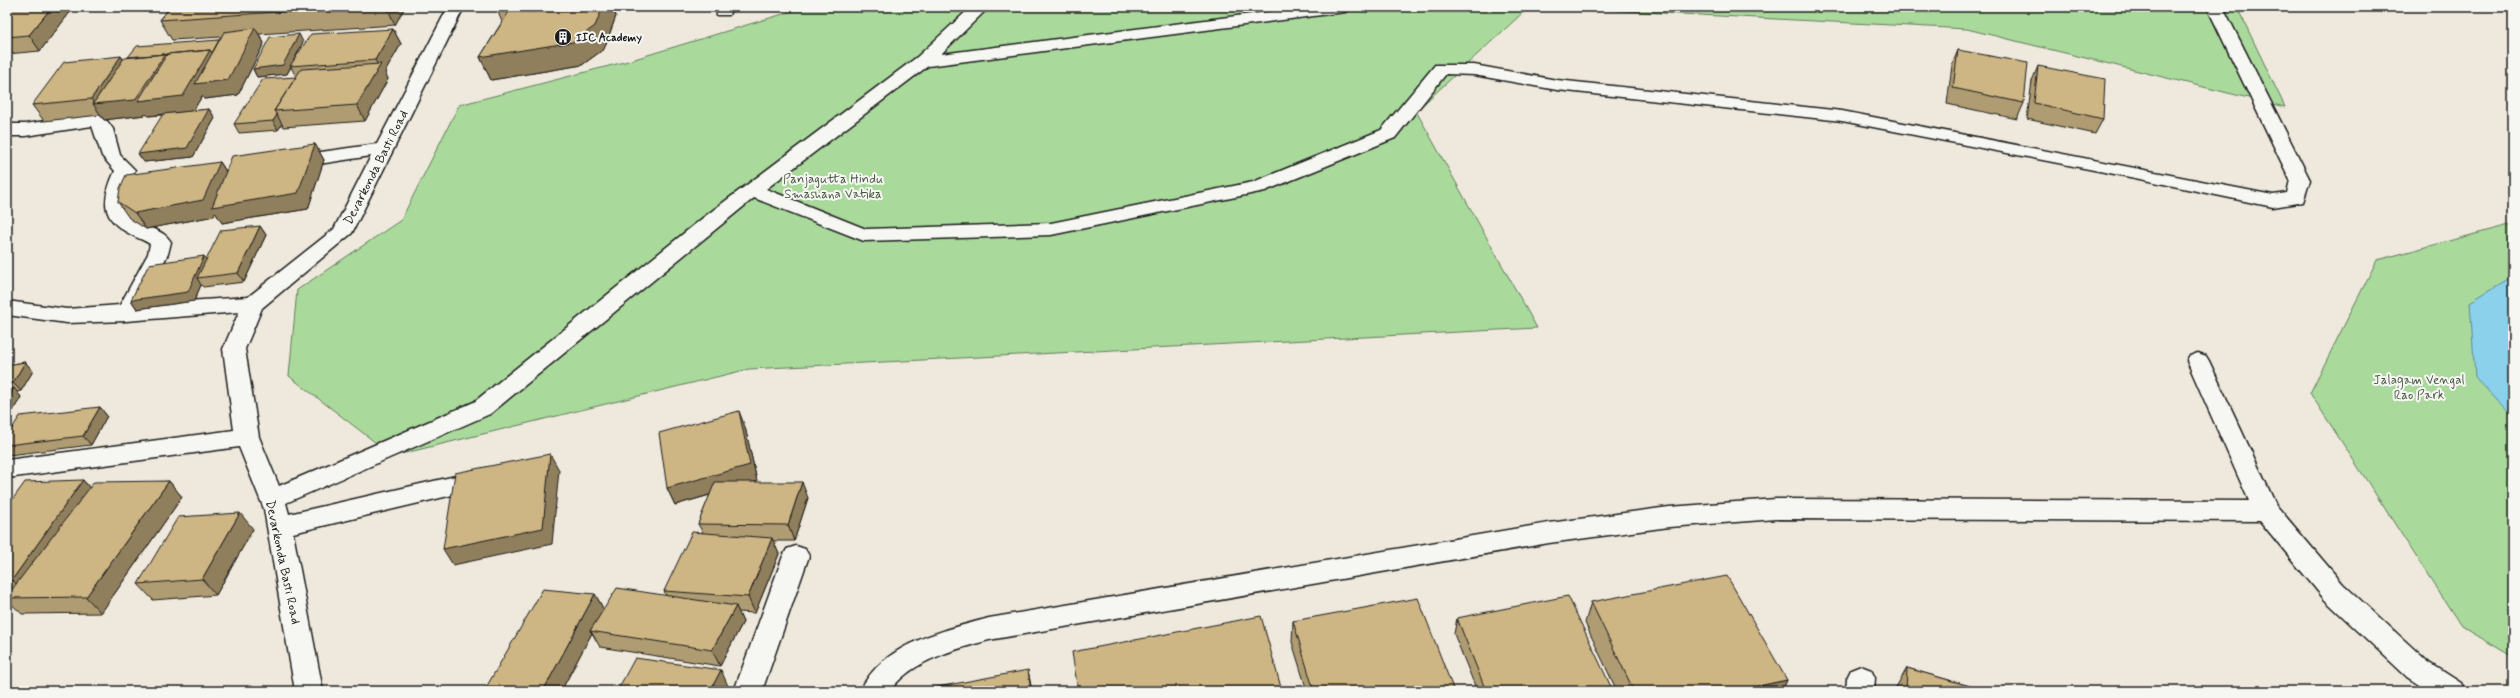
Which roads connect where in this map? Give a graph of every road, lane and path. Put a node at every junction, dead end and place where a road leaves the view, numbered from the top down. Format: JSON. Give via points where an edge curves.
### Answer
{"nodes":[{"id":1,"x":456,"y":7,"type":"edge"},
{"id":2,"x":981,"y":7,"type":"edge"},
{"id":3,"x":1345,"y":7,"type":"edge"},
{"id":4,"x":2215,"y":7,"type":"edge"},
{"id":5,"x":923,"y":62,"type":"junction"},
{"id":6,"x":7,"y":130,"type":"edge"},
{"id":7,"x":384,"y":149,"type":"junction"},
{"id":8,"x":274,"y":165,"type":"edge"},
{"id":9,"x":141,"y":183,"type":"edge"},
{"id":10,"x":117,"y":187,"type":"junction"},
{"id":11,"x":751,"y":190,"type":"junction"},
{"id":12,"x":253,"y":304,"type":"junction"},
{"id":13,"x":7,"y":308,"type":"edge"},
{"id":14,"x":126,"y":314,"type":"junction"},
{"id":15,"x":2198,"y":361,"type":"dead end"},
{"id":16,"x":247,"y":437,"type":"junction"},
{"id":17,"x":7,"y":469,"type":"edge"},
{"id":18,"x":504,"y":474,"type":"edge"},
{"id":19,"x":272,"y":499,"type":"junction"},
{"id":20,"x":2266,"y":511,"type":"junction"},
{"id":21,"x":279,"y":526,"type":"junction"},
{"id":22,"x":796,"y":556,"type":"dead end"},
{"id":23,"x":309,"y":691,"type":"edge"},
{"id":24,"x":748,"y":691,"type":"edge"},
{"id":25,"x":874,"y":691,"type":"edge"},
{"id":26,"x":2451,"y":691,"type":"edge"}],
"edges":[{"from":1,"to":7,"type":"street","name":"Devarkonda Basti Road"},
{"from":2,"to":5,"type":"street"},
{"from":3,"to":5,"type":"street"},
{"from":4,"to":11,"type":"street","via":[[2300,180],[2296,198],[2273,201],[1842,116],[1557,85],[1474,70],[1441,69],[1388,134],[1381,137],[1258,187],[1051,228],[864,235]]},
{"from":5,"to":11,"type":"street"},
{"from":6,"to":10,"type":"street","via":[[25,130],[93,119],[101,123],[110,155],[125,170]]},
{"from":7,"to":8,"type":"street"},
{"from":7,"to":12,"type":"street","name":"Devarkonda Basti Road","via":[[342,232]]},
{"from":9,"to":10,"type":"street"},
{"from":10,"to":14,"type":"street","via":[[114,206],[120,220],[161,242],[158,254]]},
{"from":11,"to":19,"type":"street","via":[[482,408]]},
{"from":12,"to":14,"type":"street"},
{"from":12,"to":16,"type":"street","name":"Devarkonda Basti Road","via":[[234,349]]},
{"from":13,"to":14,"type":"street","via":[[67,316]]},
{"from":15,"to":20,"type":"street"},
{"from":16,"to":17,"type":"street"},
{"from":16,"to":19,"type":"street","name":"Devarkonda Basti Road"},
{"from":18,"to":21,"type":"street"},
{"from":19,"to":21,"type":"street","name":"Devarkonda Basti Road"},
{"from":20,"to":25,"type":"street","via":[[1776,509],[1669,518],[1549,533],[989,629],[927,648],[882,676]]},
{"from":20,"to":26,"type":"street","via":[[2334,592],[2417,670]]},
{"from":21,"to":23,"type":"street","name":"Devarkonda Basti Road"},
{"from":22,"to":24,"type":"street"}]}
